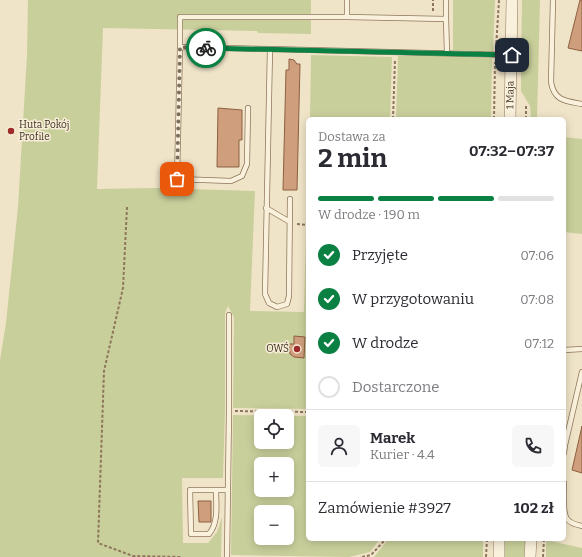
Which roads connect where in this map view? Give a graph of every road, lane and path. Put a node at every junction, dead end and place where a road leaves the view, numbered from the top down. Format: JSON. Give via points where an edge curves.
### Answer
{"nodes":[{"id":1,"x":347,"y":0,"type":"edge"},
{"id":2,"x":433,"y":0,"type":"edge"},
{"id":3,"x":446,"y":0,"type":"edge"},
{"id":4,"x":499,"y":0,"type":"edge"},
{"id":5,"x":512,"y":0,"type":"edge"},
{"id":6,"x":553,"y":0,"type":"edge"},
{"id":7,"x":347,"y":17,"type":"junction"},
{"id":8,"x":432,"y":18,"type":"junction"},
{"id":9,"x":446,"y":19,"type":"junction"},
{"id":10,"x":180,"y":47,"type":"junction"},
{"id":11,"x":270,"y":49,"type":"junction"},
{"id":12,"x":395,"y":53,"type":"junction"},
{"id":13,"x":447,"y":53,"type":"junction"},
{"id":14,"x":495,"y":54,"type":"junction"},
{"id":15,"x":512,"y":55,"type":"junction"},
{"id":16,"x":582,"y":104,"type":"edge"},
{"id":17,"x":526,"y":106,"type":"dead end"},
{"id":18,"x":248,"y":108,"type":"dead end"},
{"id":19,"x":393,"y":117,"type":"edge"},
{"id":20,"x":494,"y":117,"type":"edge"},
{"id":21,"x":510,"y":117,"type":"edge"},
{"id":22,"x":526,"y":117,"type":"edge"},
{"id":23,"x":290,"y":199,"type":"dead end"},
{"id":24,"x":127,"y":207,"type":"dead end"},
{"id":25,"x":266,"y":208,"type":"junction"},
{"id":26,"x":290,"y":222,"type":"junction"},
{"id":27,"x":229,"y":315,"type":"dead end"},
{"id":28,"x":582,"y":349,"type":"edge"},
{"id":29,"x":566,"y":350,"type":"edge"},
{"id":30,"x":582,"y":372,"type":"edge"},
{"id":31,"x":229,"y":411,"type":"junction"},
{"id":32,"x":306,"y":412,"type":"edge"},
{"id":33,"x":566,"y":441,"type":"edge"},
{"id":34,"x":216,"y":490,"type":"junction"},
{"id":35,"x":228,"y":490,"type":"junction"},
{"id":36,"x":566,"y":518,"type":"edge"},
{"id":37,"x":582,"y":526,"type":"edge"},
{"id":38,"x":384,"y":541,"type":"edge"},
{"id":39,"x":487,"y":541,"type":"edge"},
{"id":40,"x":499,"y":541,"type":"edge"},
{"id":41,"x":531,"y":541,"type":"edge"},
{"id":42,"x":544,"y":541,"type":"edge"},
{"id":43,"x":182,"y":557,"type":"edge"},
{"id":44,"x":227,"y":557,"type":"edge"},
{"id":45,"x":362,"y":557,"type":"edge"},
{"id":46,"x":486,"y":557,"type":"edge"},
{"id":47,"x":499,"y":557,"type":"edge"},
{"id":48,"x":530,"y":557,"type":"edge"},
{"id":49,"x":544,"y":557,"type":"edge"}],
"edges":[{"from":1,"to":7,"type":"lane"},
{"from":2,"to":8,"type":"path"},
{"from":3,"to":9,"type":"lane"},
{"from":4,"to":14,"type":"path"},
{"from":5,"to":15,"type":"street","name":"1 Maja"},
{"from":6,"to":16,"type":"lane","via":[[550,82],[552,90],[557,97]]},
{"from":7,"to":8,"type":"lane"},
{"from":7,"to":10,"type":"lane","via":[[180,17]]},
{"from":8,"to":9,"type":"lane"},
{"from":9,"to":13,"type":"lane"},
{"from":10,"to":11,"type":"lane"},
{"from":10,"to":18,"type":"lane","via":[[177,179],[231,181],[242,176],[247,164]]},
{"from":11,"to":12,"type":"lane"},
{"from":11,"to":25,"type":"lane"},
{"from":12,"to":13,"type":"lane"},
{"from":12,"to":19,"type":"path"},
{"from":13,"to":14,"type":"lane"},
{"from":14,"to":15,"type":"lane"},
{"from":14,"to":20,"type":"path"},
{"from":15,"to":21,"type":"street","name":"1 Maja"},
{"from":17,"to":22,"type":"path"},
{"from":23,"to":26,"type":"lane"},
{"from":24,"to":43,"type":"path","via":[[123,288],[104,371],[98,543],[133,556]]},
{"from":25,"to":26,"type":"lane"},
{"from":25,"to":26,"type":"lane","via":[[265,294],[269,303],[277,307],[287,304],[289,296]]},
{"from":27,"to":31,"type":"lane"},
{"from":28,"to":29,"type":"lane"},
{"from":30,"to":33,"type":"lane"},
{"from":31,"to":32,"type":"path"},
{"from":31,"to":35,"type":"lane"},
{"from":34,"to":34,"type":"lane","via":[[190,490],[190,534],[209,534],[214,528]]},
{"from":34,"to":35,"type":"lane"},
{"from":35,"to":44,"type":"lane"},
{"from":36,"to":37,"type":"lane","via":[[571,523]]},
{"from":38,"to":45,"type":"path","via":[[371,555]]},
{"from":39,"to":46,"type":"path"},
{"from":40,"to":47,"type":"street"},
{"from":41,"to":48,"type":"street"},
{"from":42,"to":49,"type":"path"}]}
